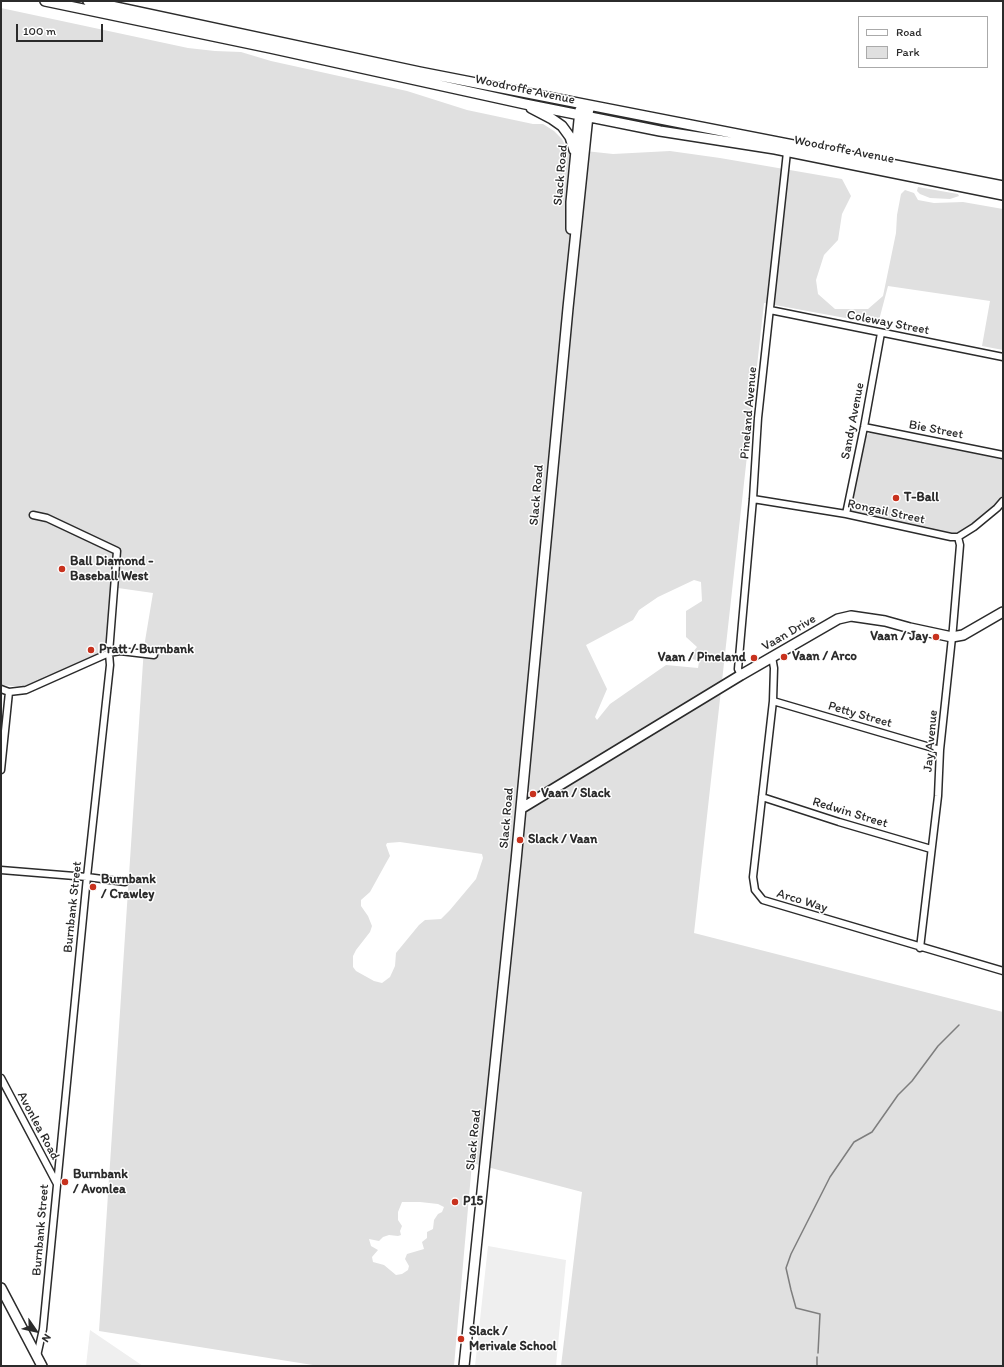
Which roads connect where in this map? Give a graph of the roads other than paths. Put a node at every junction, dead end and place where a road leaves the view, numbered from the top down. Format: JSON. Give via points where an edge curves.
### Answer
{"nodes":[{"id":1,"x":45,"y":1,"type":"edge"},
{"id":2,"x":88,"y":1,"type":"edge"},
{"id":3,"x":525,"y":104,"type":"junction"},
{"id":4,"x":585,"y":105,"type":"junction"},
{"id":5,"x":584,"y":115,"type":"junction"},
{"id":6,"x":787,"y":152,"type":"junction"},
{"id":7,"x":576,"y":158,"type":"junction"},
{"id":8,"x":1003,"y":186,"type":"edge"},
{"id":9,"x":1003,"y":195,"type":"edge"},
{"id":10,"x":572,"y":272,"type":"junction"},
{"id":11,"x":770,"y":310,"type":"junction"},
{"id":12,"x":881,"y":333,"type":"junction"},
{"id":13,"x":1003,"y":357,"type":"edge"},
{"id":14,"x":864,"y":426,"type":"junction"},
{"id":15,"x":1003,"y":455,"type":"edge"},
{"id":16,"x":753,"y":499,"type":"junction"},
{"id":17,"x":1003,"y":501,"type":"edge"},
{"id":18,"x":846,"y":514,"type":"junction"},
{"id":19,"x":33,"y":515,"type":"dead end"},
{"id":20,"x":958,"y":537,"type":"junction"},
{"id":21,"x":1003,"y":612,"type":"edge"},
{"id":22,"x":952,"y":637,"type":"junction"},
{"id":23,"x":109,"y":653,"type":"junction"},
{"id":24,"x":154,"y":654,"type":"dead end"},
{"id":25,"x":772,"y":658,"type":"junction"},
{"id":26,"x":741,"y":675,"type":"junction"},
{"id":27,"x":1,"y":689,"type":"edge"},
{"id":28,"x":9,"y":692,"type":"junction"},
{"id":29,"x":773,"y":701,"type":"junction"},
{"id":30,"x":940,"y":750,"type":"junction"},
{"id":31,"x":1,"y":770,"type":"edge"},
{"id":32,"x":762,"y":797,"type":"junction"},
{"id":33,"x":522,"y":808,"type":"junction"},
{"id":34,"x":931,"y":849,"type":"junction"},
{"id":35,"x":1,"y":870,"type":"edge"},
{"id":36,"x":87,"y":877,"type":"junction"},
{"id":37,"x":125,"y":882,"type":"dead end"},
{"id":38,"x":920,"y":948,"type":"junction"},
{"id":39,"x":1003,"y":971,"type":"edge"},
{"id":40,"x":1,"y":1078,"type":"edge"},
{"id":41,"x":56,"y":1184,"type":"junction"},
{"id":42,"x":1,"y":1288,"type":"edge"},
{"id":43,"x":37,"y":1356,"type":"junction"},
{"id":44,"x":42,"y":1366,"type":"edge"},
{"id":45,"x":464,"y":1366,"type":"edge"}],
"edges":[{"from":1,"to":3,"type":"street","name":"Woodroffe Avenue"},
{"from":2,"to":4,"type":"street","name":"Woodroffe Avenue"},
{"from":3,"to":5,"type":"street","name":"Woodroffe Avenue"},
{"from":3,"to":7,"type":"street","via":[[562,126],[570,137]]},
{"from":4,"to":5,"type":"street","name":"Slack Road"},
{"from":4,"to":8,"type":"street","name":"Woodroffe Avenue"},
{"from":5,"to":6,"type":"street","name":"Woodroffe Avenue"},
{"from":5,"to":7,"type":"street","name":"Slack Road"},
{"from":5,"to":10,"type":"street","name":"Slack Road"},
{"from":6,"to":9,"type":"street","name":"Woodroffe Avenue"},
{"from":6,"to":11,"type":"street","name":"Pineland Avenue"},
{"from":7,"to":10,"type":"street","name":"Slack Road","via":[[571,202]]},
{"from":10,"to":33,"type":"street","name":"Slack Road"},
{"from":11,"to":12,"type":"street","name":"Coleway Street"},
{"from":11,"to":16,"type":"street","name":"Pineland Avenue","via":[[758,418]]},
{"from":12,"to":13,"type":"street","name":"Coleway Street"},
{"from":12,"to":14,"type":"street","name":"Sandy Avenue"},
{"from":14,"to":15,"type":"street","name":"Bie Street"},
{"from":14,"to":18,"type":"street","name":"Sandy Avenue"},
{"from":16,"to":18,"type":"street","name":"Rongail Street"},
{"from":16,"to":26,"type":"street","name":"Pineland Avenue","via":[[738,669]]},
{"from":17,"to":20,"type":"street","via":[[974,527]]},
{"from":18,"to":20,"type":"street","name":"Rongail Street"},
{"from":19,"to":23,"type":"street","name":"Burnbank Street","via":[[47,518],[117,551]]},
{"from":20,"to":22,"type":"street","name":"Jay Avenue","via":[[960,545]]},
{"from":21,"to":22,"type":"street","via":[[963,635]]},
{"from":22,"to":25,"type":"street","name":"Vaan Drive","via":[[885,621],[851,616],[838,619]]},
{"from":22,"to":30,"type":"street","name":"Jay Avenue"},
{"from":23,"to":24,"type":"street","via":[[120,651]]},
{"from":23,"to":28,"type":"street","via":[[26,690]]},
{"from":23,"to":36,"type":"street","name":"Burnbank Street","via":[[110,665]]},
{"from":25,"to":26,"type":"street","name":"Vaan Drive"},
{"from":25,"to":29,"type":"street","name":"Arco Way"},
{"from":26,"to":33,"type":"street","name":"Vaan Drive"},
{"from":27,"to":28,"type":"street"},
{"from":28,"to":31,"type":"street"},
{"from":29,"to":30,"type":"street","name":"Petty Street"},
{"from":29,"to":32,"type":"street","name":"Arco Way"},
{"from":30,"to":34,"type":"street","name":"Jay Avenue","via":[[938,796]]},
{"from":32,"to":34,"type":"street","name":"Redwin Street"},
{"from":32,"to":38,"type":"street","name":"Arco Way","via":[[754,877],[755,890],[763,900]]},
{"from":33,"to":45,"type":"street","name":"Slack Road"},
{"from":34,"to":38,"type":"street","name":"Jay Avenue"},
{"from":35,"to":36,"type":"street"},
{"from":36,"to":37,"type":"street"},
{"from":36,"to":41,"type":"street","name":"Burnbank Street"},
{"from":38,"to":39,"type":"street","name":"Arco Way"},
{"from":40,"to":41,"type":"street","name":"Avonlea Road"},
{"from":41,"to":43,"type":"street","name":"Burnbank Street","via":[[43,1329]]},
{"from":42,"to":43,"type":"street"},
{"from":43,"to":44,"type":"street"}]}
